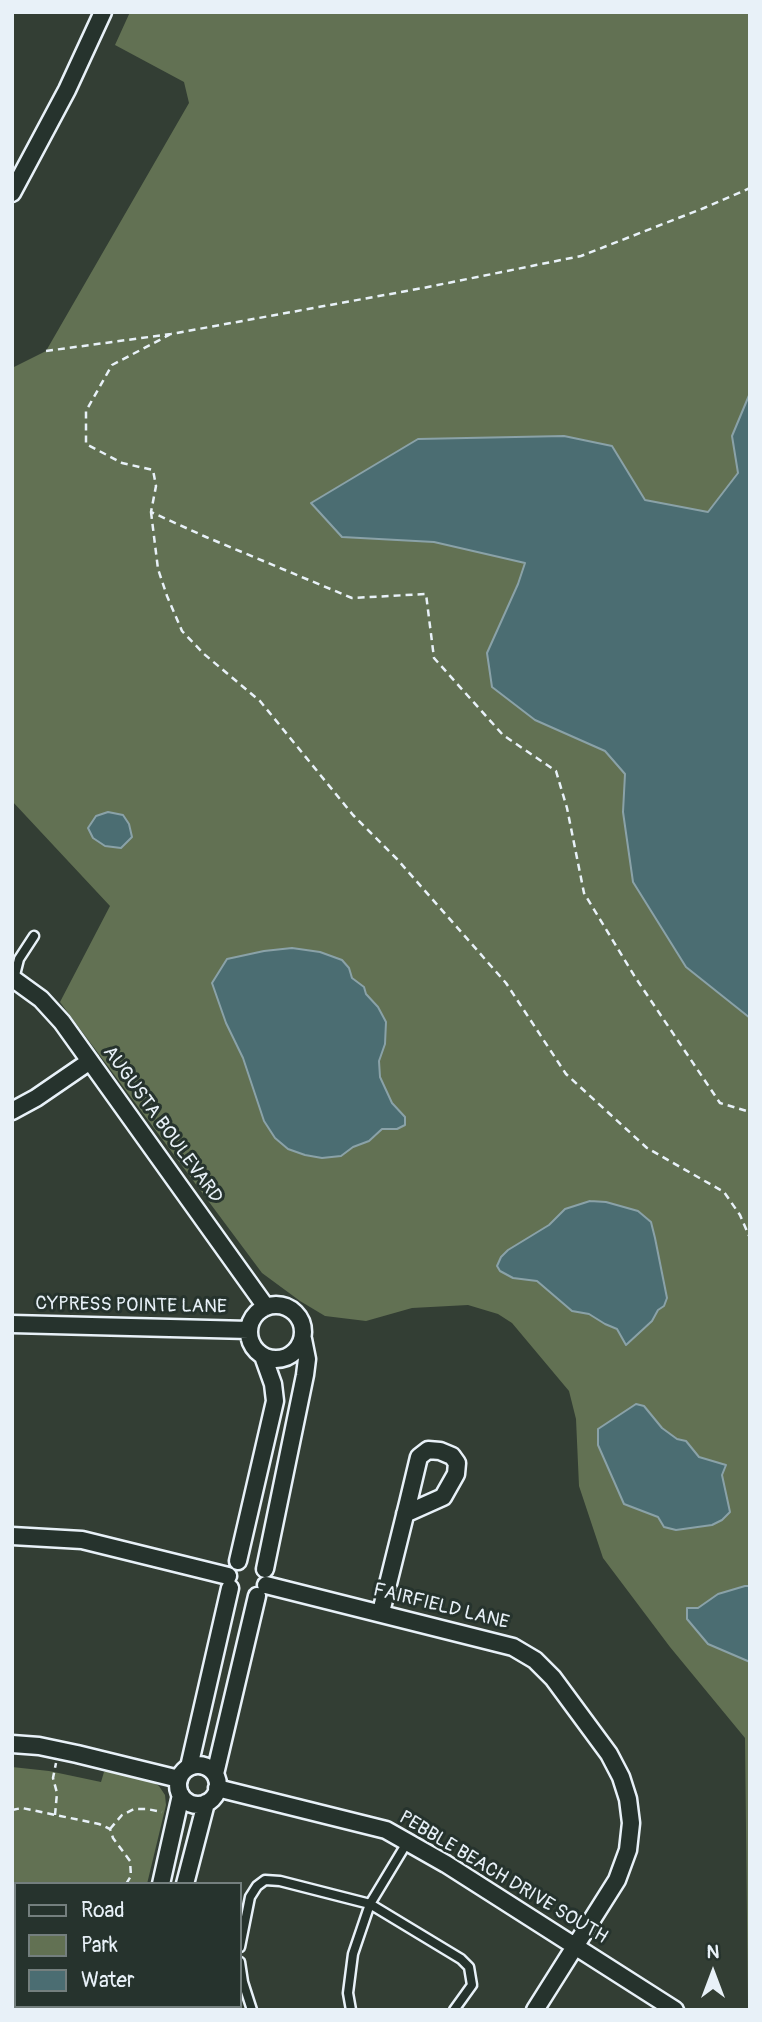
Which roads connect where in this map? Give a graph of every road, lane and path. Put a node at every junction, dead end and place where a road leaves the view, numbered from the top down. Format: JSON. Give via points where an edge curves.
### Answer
{"nodes":[{"id":1,"x":103,"y":12,"type":"edge"},
{"id":2,"x":750,"y":188,"type":"edge"},
{"id":3,"x":12,"y":193,"type":"edge"},
{"id":4,"x":171,"y":334,"type":"junction"},
{"id":5,"x":46,"y":351,"type":"dead end"},
{"id":6,"x":151,"y":512,"type":"junction"},
{"id":7,"x":34,"y":936,"type":"dead end"},
{"id":8,"x":13,"y":978,"type":"edge"},
{"id":9,"x":90,"y":1060,"type":"junction"},
{"id":10,"x":12,"y":1111,"type":"edge"},
{"id":11,"x":750,"y":1112,"type":"edge"},
{"id":12,"x":750,"y":1238,"type":"edge"},
{"id":13,"x":266,"y":1307,"type":"junction"},
{"id":14,"x":12,"y":1325,"type":"edge"},
{"id":15,"x":249,"y":1330,"type":"junction"},
{"id":16,"x":303,"y":1339,"type":"junction"},
{"id":17,"x":263,"y":1356,"type":"junction"},
{"id":18,"x":405,"y":1514,"type":"dead end"},
{"id":19,"x":12,"y":1536,"type":"edge"},
{"id":20,"x":238,"y":1561,"type":"junction"},
{"id":21,"x":229,"y":1582,"type":"junction"},
{"id":22,"x":263,"y":1583,"type":"junction"},
{"id":23,"x":381,"y":1612,"type":"junction"},
{"id":24,"x":12,"y":1744,"type":"edge"},
{"id":25,"x":58,"y":1750,"type":"junction"},
{"id":26,"x":183,"y":1780,"type":"junction"},
{"id":27,"x":216,"y":1781,"type":"junction"},
{"id":28,"x":206,"y":1802,"type":"junction"},
{"id":29,"x":12,"y":1810,"type":"edge"},
{"id":30,"x":176,"y":1815,"type":"junction"},
{"id":31,"x":55,"y":1816,"type":"junction"},
{"id":32,"x":110,"y":1829,"type":"junction"},
{"id":33,"x":408,"y":1841,"type":"junction"},
{"id":34,"x":126,"y":1882,"type":"edge"},
{"id":35,"x":162,"y":1882,"type":"edge"},
{"id":36,"x":186,"y":1882,"type":"edge"},
{"id":37,"x":370,"y":1904,"type":"junction"},
{"id":38,"x":242,"y":1937,"type":"edge"},
{"id":39,"x":575,"y":1946,"type":"junction"},
{"id":40,"x":242,"y":1975,"type":"edge"},
{"id":41,"x":252,"y":2010,"type":"edge"},
{"id":42,"x":351,"y":2010,"type":"edge"},
{"id":43,"x":454,"y":2010,"type":"edge"},
{"id":44,"x":535,"y":2010,"type":"edge"},
{"id":45,"x":675,"y":2010,"type":"edge"}],
"edges":[{"from":1,"to":3,"type":"street"},
{"from":2,"to":4,"type":"path","via":[[581,256]]},
{"from":4,"to":5,"type":"path"},
{"from":4,"to":6,"type":"path","via":[[112,365],[86,411],[86,444],[122,463],[153,470],[156,486]]},
{"from":6,"to":11,"type":"path","via":[[352,597],[426,594],[434,658],[503,735],[556,771],[584,893],[720,1103]]},
{"from":6,"to":12,"type":"path","via":[[159,569],[182,631],[260,701],[353,816],[471,942],[513,992],[566,1074],[647,1148],[724,1192]]},
{"from":7,"to":8,"type":"lane"},
{"from":8,"to":9,"type":"street","name":"AUGUSTA BOULEVARD","via":[[48,1007]]},
{"from":9,"to":10,"type":"street"},
{"from":9,"to":13,"type":"street","name":"AUGUSTA BOULEVARD"},
{"from":13,"to":15,"type":"street","via":[[254,1316]]},
{"from":13,"to":16,"type":"street","via":[[291,1310],[301,1322]]},
{"from":14,"to":15,"type":"street","name":"CYPRESS POINTE LANE"},
{"from":15,"to":17,"type":"street","via":[[252,1345]]},
{"from":16,"to":17,"type":"street","via":[[282,1359]]},
{"from":16,"to":22,"type":"street","via":[[305,1375]]},
{"from":17,"to":20,"type":"street","via":[[275,1401]]},
{"from":18,"to":23,"type":"street"},
{"from":19,"to":21,"type":"street","via":[[82,1540]]},
{"from":20,"to":21,"type":"street"},
{"from":20,"to":22,"type":"street","via":[[256,1561]]},
{"from":21,"to":22,"type":"street","via":[[239,1597],[245,1598]]},
{"from":21,"to":26,"type":"street"},
{"from":22,"to":23,"type":"street","name":"FAIRFIELD LANE"},
{"from":22,"to":27,"type":"street"},
{"from":23,"to":39,"type":"street","name":"FAIRFIELD LANE","via":[[525,1653],[553,1678],[616,1767],[630,1811],[628,1850],[617,1880]]},
{"from":24,"to":25,"type":"street"},
{"from":25,"to":26,"type":"street"},
{"from":25,"to":31,"type":"path","via":[[53,1778]]},
{"from":26,"to":27,"type":"street","via":[[201,1765]]},
{"from":26,"to":28,"type":"street","via":[[195,1804]]},
{"from":26,"to":30,"type":"street"},
{"from":27,"to":28,"type":"street","via":[[214,1796]]},
{"from":27,"to":33,"type":"street","name":"PEBBLE BEACH DRIVE SOUTH","via":[[386,1830]]},
{"from":28,"to":36,"type":"street"},
{"from":29,"to":31,"type":"path"},
{"from":30,"to":32,"type":"path","via":[[134,1809]]},
{"from":30,"to":35,"type":"street"},
{"from":31,"to":32,"type":"path"},
{"from":32,"to":34,"type":"path","via":[[130,1861]]},
{"from":33,"to":37,"type":"lane"},
{"from":33,"to":39,"type":"street","name":"PEBBLE BEACH DRIVE SOUTH"},
{"from":37,"to":38,"type":"lane","via":[[265,1881],[250,1897]]},
{"from":37,"to":42,"type":"lane","via":[[353,1954],[348,1993]]},
{"from":37,"to":43,"type":"lane","via":[[469,1967],[472,1985]]},
{"from":39,"to":44,"type":"street","name":"FAIRFIELD LANE"},
{"from":39,"to":45,"type":"street","name":"PEBBLE BEACH DRIVE SOUTH"},
{"from":40,"to":41,"type":"lane"}]}
